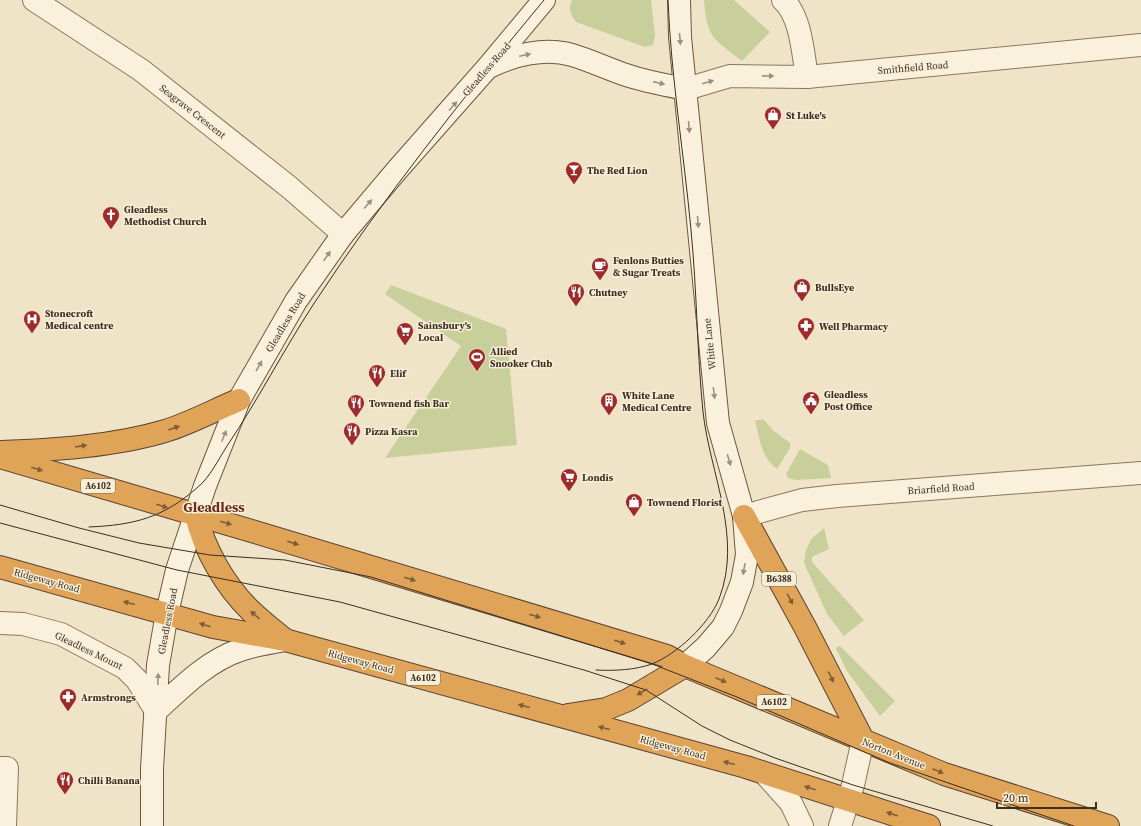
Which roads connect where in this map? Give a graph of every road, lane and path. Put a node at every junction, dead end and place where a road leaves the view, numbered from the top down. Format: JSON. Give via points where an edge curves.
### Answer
{"nodes":[{"id":1,"x":34,"y":0,"type":"edge"},
{"id":2,"x":544,"y":0,"type":"edge"},
{"id":3,"x":679,"y":0,"type":"edge"},
{"id":4,"x":783,"y":0,"type":"edge"},
{"id":5,"x":1141,"y":45,"type":"edge"},
{"id":6,"x":488,"y":67,"type":"junction"},
{"id":7,"x":807,"y":77,"type":"junction"},
{"id":8,"x":686,"y":89,"type":"junction"},
{"id":9,"x":343,"y":234,"type":"junction"},
{"id":10,"x":239,"y":400,"type":"junction"},
{"id":11,"x":0,"y":452,"type":"edge"},
{"id":12,"x":0,"y":457,"type":"edge"},
{"id":13,"x":1141,"y":473,"type":"edge"},
{"id":14,"x":196,"y":515,"type":"junction"},
{"id":15,"x":744,"y":516,"type":"junction"},
{"id":16,"x":0,"y":567,"type":"edge"},
{"id":17,"x":167,"y":613,"type":"junction"},
{"id":18,"x":0,"y":623,"type":"edge"},
{"id":19,"x":285,"y":640,"type":"junction"},
{"id":20,"x":685,"y":666,"type":"junction"},
{"id":21,"x":156,"y":711,"type":"junction"},
{"id":22,"x":561,"y":716,"type":"junction"},
{"id":23,"x":863,"y":740,"type":"junction"},
{"id":24,"x":0,"y":768,"type":"edge"},
{"id":25,"x":766,"y":775,"type":"junction"},
{"id":26,"x":847,"y":800,"type":"junction"},
{"id":27,"x":5,"y":826,"type":"edge"},
{"id":28,"x":152,"y":826,"type":"edge"},
{"id":29,"x":802,"y":826,"type":"edge"},
{"id":30,"x":840,"y":826,"type":"edge"},
{"id":31,"x":929,"y":826,"type":"edge"},
{"id":32,"x":1108,"y":826,"type":"edge"}],
"edges":[{"from":1,"to":9,"type":"main road","name":"Seagrave Crescent","via":[[141,70]]},
{"from":2,"to":6,"type":"main road","name":"Gleadless Road"},
{"from":3,"to":8,"type":"main road","name":"White Lane","number":"B6388","one_way":true},
{"from":4,"to":7,"type":"main road","via":[[788,4],[799,30]]},
{"from":5,"to":7,"type":"main road","name":"Smithfield Road"},
{"from":6,"to":8,"type":"main road","one_way":true,"via":[[527,54],[570,54],[633,77]]},
{"from":9,"to":6,"type":"main road","name":"Gleadless Road","one_way":true},
{"from":8,"to":7,"type":"main road","name":"Smithfield Road","one_way":true,"via":[[730,76]]},
{"from":8,"to":15,"type":"main road","name":"White Lane","number":"B6388","one_way":true,"via":[[718,423]]},
{"from":10,"to":9,"type":"main road","name":"Gleadless Road","one_way":true,"via":[[296,301]]},
{"from":11,"to":10,"type":"highway","one_way":true,"via":[[54,450],[137,438],[185,424]]},
{"from":14,"to":10,"type":"main road","name":"Gleadless Road","one_way":true},
{"from":12,"to":14,"type":"highway","number":"A6102","one_way":true},
{"from":13,"to":15,"type":"main road","name":"Briarfield Road","via":[[837,496],[796,502]]},
{"from":14,"to":17,"type":"main road","name":"Gleadless Road","via":[[177,570]]},
{"from":19,"to":14,"type":"highway","one_way":true,"via":[[250,610],[227,581],[210,555]]},
{"from":14,"to":20,"type":"highway","number":"A6102","one_way":true,"via":[[583,630],[667,656]]},
{"from":15,"to":20,"type":"main road","name":"White Lane","number":"B6388","one_way":true,"via":[[747,554],[742,582],[732,611],[723,627],[706,647]]},
{"from":15,"to":23,"type":"highway","number":"B6388","one_way":true},
{"from":17,"to":16,"type":"highway","name":"Ridgeway Road","number":"A6102","one_way":true},
{"from":19,"to":17,"type":"highway","name":"Ridgeway Road","number":"A6102","one_way":true,"via":[[213,627]]},
{"from":21,"to":17,"type":"main road","name":"Gleadless Road","one_way":true,"via":[[158,665]]},
{"from":18,"to":21,"type":"main road","name":"Gleadless Mount","via":[[23,624],[61,634],[125,668],[137,680]]},
{"from":19,"to":21,"type":"main road","via":[[240,650],[220,659],[183,686]]},
{"from":22,"to":19,"type":"highway","name":"Ridgeway Road","number":"A6102","one_way":true},
{"from":20,"to":22,"type":"highway","number":"B6388","one_way":true,"via":[[628,700],[606,709]]},
{"from":20,"to":23,"type":"highway","name":"Norton Avenue","number":"A6102","one_way":true},
{"from":21,"to":28,"type":"main road","name":"Gleadless Road"},
{"from":25,"to":22,"type":"highway","name":"Ridgeway Road","number":"A6102","one_way":true},
{"from":23,"to":26,"type":"main road"},
{"from":23,"to":32,"type":"highway","name":"Norton Avenue","number":"A6102","one_way":true,"via":[[944,774]]},
{"from":24,"to":27,"type":"main road","via":[[7,768]]},
{"from":26,"to":25,"type":"highway","number":"A6102","one_way":true},
{"from":25,"to":29,"type":"main road","via":[[791,803]]},
{"from":26,"to":30,"type":"main road"},
{"from":31,"to":26,"type":"highway","number":"A6102","one_way":true}]}
